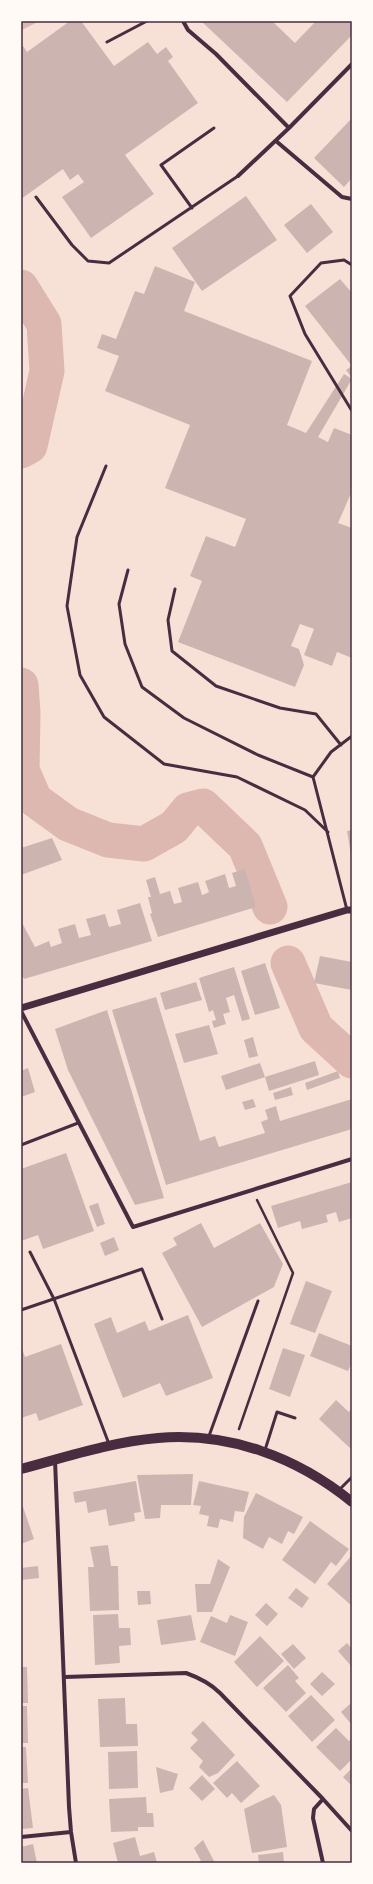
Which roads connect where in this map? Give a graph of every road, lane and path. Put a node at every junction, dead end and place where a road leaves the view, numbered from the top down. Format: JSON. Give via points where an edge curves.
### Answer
{"nodes":[{"id":1,"x":147,"y":21,"type":"edge"},
{"id":2,"x":182,"y":21,"type":"edge"},
{"id":3,"x":107,"y":42,"type":"dead end"},
{"id":4,"x":352,"y":64,"type":"edge"},
{"id":5,"x":214,"y":128,"type":"dead end"},
{"id":6,"x":289,"y":128,"type":"junction"},
{"id":7,"x":276,"y":141,"type":"junction"},
{"id":8,"x":238,"y":176,"type":"joint"},
{"id":9,"x":36,"y":197,"type":"dead end"},
{"id":10,"x":352,"y":199,"type":"edge"},
{"id":11,"x":192,"y":208,"type":"junction"},
{"id":12,"x":352,"y":265,"type":"edge"},
{"id":13,"x":352,"y":411,"type":"edge"},
{"id":14,"x":106,"y":466,"type":"dead end"},
{"id":15,"x":128,"y":570,"type":"dead end"},
{"id":16,"x":175,"y":589,"type":"dead end"},
{"id":17,"x":352,"y":736,"type":"edge"},
{"id":18,"x":341,"y":745,"type":"junction"},
{"id":19,"x":314,"y":777,"type":"junction"},
{"id":20,"x":328,"y":832,"type":"junction"},
{"id":21,"x":349,"y":910,"type":"edge"},
{"id":22,"x":21,"y":1008,"type":"edge"},
{"id":23,"x":21,"y":1011,"type":"edge"},
{"id":24,"x":78,"y":1123,"type":"junction"},
{"id":25,"x":21,"y":1144,"type":"edge"},
{"id":26,"x":352,"y":1159,"type":"edge"},
{"id":27,"x":254,"y":1195,"type":"dead end"},
{"id":28,"x":30,"y":1252,"type":"dead end"},
{"id":29,"x":54,"y":1299,"type":"junction"},
{"id":30,"x":258,"y":1301,"type":"dead end"},
{"id":31,"x":21,"y":1310,"type":"edge"},
{"id":32,"x":162,"y":1319,"type":"dead end"},
{"id":33,"x":295,"y":1418,"type":"dead end"},
{"id":34,"x":237,"y":1433,"type":"dead end"},
{"id":35,"x":208,"y":1438,"type":"junction"},
{"id":36,"x":110,"y":1446,"type":"junction"},
{"id":37,"x":265,"y":1452,"type":"junction"},
{"id":38,"x":55,"y":1460,"type":"junction"},
{"id":39,"x":21,"y":1469,"type":"edge"},
{"id":40,"x":352,"y":1477,"type":"edge"},
{"id":41,"x":338,"y":1491,"type":"junction"},
{"id":42,"x":352,"y":1502,"type":"edge"},
{"id":43,"x":65,"y":1677,"type":"junction"},
{"id":44,"x":323,"y":1799,"type":"junction"},
{"id":45,"x":352,"y":1831,"type":"edge"},
{"id":46,"x":70,"y":1832,"type":"junction"},
{"id":47,"x":21,"y":1837,"type":"edge"},
{"id":48,"x":76,"y":1863,"type":"edge"},
{"id":49,"x":322,"y":1863,"type":"edge"}],
"edges":[{"from":1,"to":3,"type":"lane"},
{"from":2,"to":6,"type":"street","via":[[188,30],[216,54]]},
{"from":4,"to":6,"type":"street"},
{"from":5,"to":11,"type":"lane","via":[[161,165]]},
{"from":6,"to":7,"type":"street"},
{"from":7,"to":8,"type":"street"},
{"from":7,"to":10,"type":"street","via":[[342,197]]},
{"from":8,"to":11,"type":"lane"},
{"from":9,"to":11,"type":"lane","via":[[72,245],[88,261],[109,263]]},
{"from":12,"to":13,"type":"lane","via":[[344,260],[321,263],[290,296],[305,334]]},
{"from":14,"to":20,"type":"lane","via":[[77,537],[67,606],[80,675],[104,717],[164,764],[237,778],[305,810]]},
{"from":15,"to":19,"type":"lane","via":[[119,604],[125,644],[142,687],[184,718],[258,755]]},
{"from":16,"to":18,"type":"lane","via":[[168,620],[172,651],[216,686],[280,708],[316,714]]},
{"from":17,"to":18,"type":"lane"},
{"from":18,"to":19,"type":"lane","via":[[331,752]]},
{"from":19,"to":20,"type":"lane"},
{"from":20,"to":21,"type":"lane"},
{"from":21,"to":22,"type":"street"},
{"from":23,"to":24,"type":"street"},
{"from":24,"to":25,"type":"lane"},
{"from":24,"to":26,"type":"street","via":[[133,1227]]},
{"from":27,"to":34,"type":"path","via":[[293,1273]]},
{"from":28,"to":29,"type":"lane"},
{"from":29,"to":31,"type":"lane"},
{"from":29,"to":32,"type":"lane","via":[[142,1269]]},
{"from":29,"to":36,"type":"lane"},
{"from":30,"to":35,"type":"lane"},
{"from":33,"to":37,"type":"lane","via":[[277,1412]]},
{"from":35,"to":36,"type":"main road","via":[[157,1438]]},
{"from":35,"to":37,"type":"main road","via":[[234,1442]]},
{"from":36,"to":38,"type":"main road"},
{"from":37,"to":41,"type":"main road","via":[[298,1466]]},
{"from":38,"to":39,"type":"main road"},
{"from":38,"to":43,"type":"street"},
{"from":40,"to":41,"type":"lane"},
{"from":41,"to":42,"type":"main road"},
{"from":43,"to":44,"type":"street","via":[[186,1673],[199,1678],[211,1684]]},
{"from":43,"to":46,"type":"street"},
{"from":44,"to":45,"type":"street"},
{"from":44,"to":49,"type":"street","via":[[314,1809],[313,1818]]},
{"from":46,"to":47,"type":"street"},
{"from":46,"to":48,"type":"street"}]}
